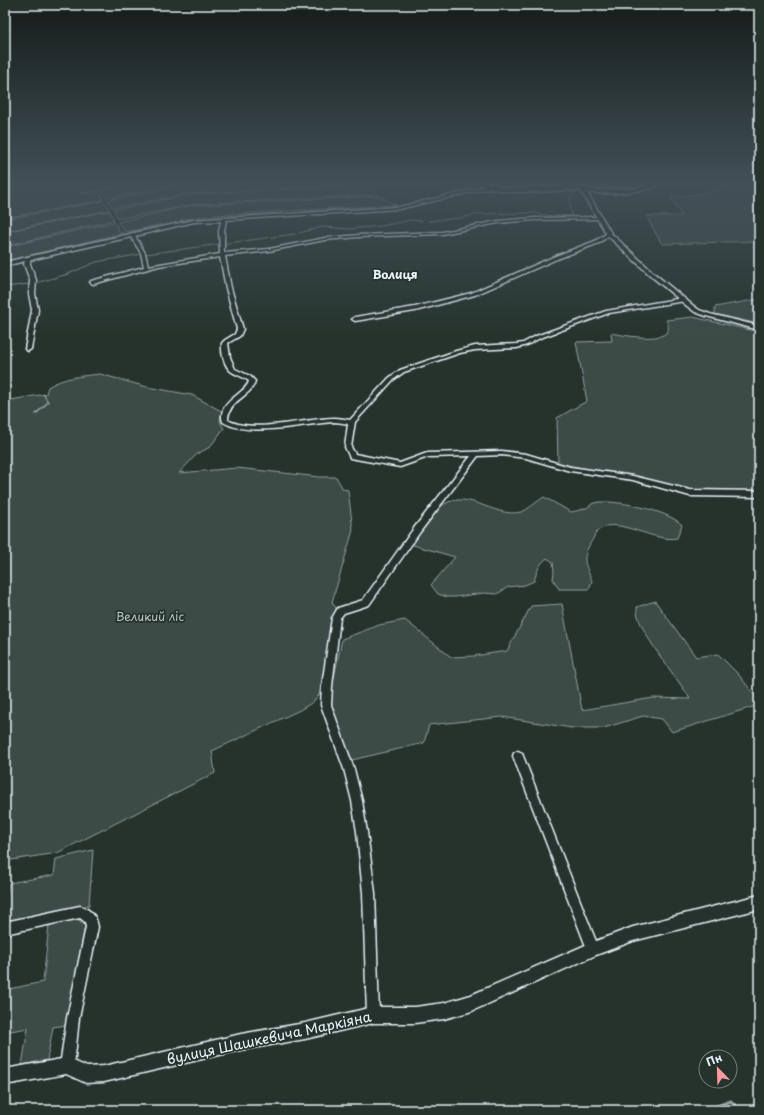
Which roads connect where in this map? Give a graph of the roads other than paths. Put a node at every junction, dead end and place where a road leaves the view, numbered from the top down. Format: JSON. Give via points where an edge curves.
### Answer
{"nodes":[{"id":1,"x":137,"y":233,"type":"edge"},
{"id":2,"x":222,"y":233,"type":"edge"},
{"id":3,"x":441,"y":233,"type":"edge"},
{"id":4,"x":132,"y":234,"type":"junction"},
{"id":5,"x":609,"y":234,"type":"joint"},
{"id":6,"x":223,"y":255,"type":"junction"},
{"id":7,"x":28,"y":259,"type":"junction"},
{"id":8,"x":5,"y":264,"type":"edge"},
{"id":9,"x":146,"y":267,"type":"junction"},
{"id":10,"x":93,"y":282,"type":"dead end"},
{"id":11,"x":684,"y":300,"type":"junction"},
{"id":12,"x":355,"y":319,"type":"dead end"},
{"id":13,"x":759,"y":328,"type":"edge"},
{"id":14,"x":28,"y":349,"type":"dead end"},
{"id":15,"x":352,"y":422,"type":"junction"},
{"id":16,"x":476,"y":454,"type":"junction"},
{"id":17,"x":759,"y":494,"type":"edge"},
{"id":18,"x":518,"y":756,"type":"dead end"},
{"id":19,"x":759,"y":902,"type":"edge"},
{"id":20,"x":5,"y":928,"type":"edge"},
{"id":21,"x":593,"y":949,"type":"junction"},
{"id":22,"x":373,"y":1015,"type":"junction"},
{"id":23,"x":67,"y":1066,"type":"junction"},
{"id":24,"x":5,"y":1077,"type":"edge"}],
"edges":[{"from":1,"to":4,"type":"street"},
{"from":2,"to":6,"type":"street"},
{"from":3,"to":6,"type":"street","via":[[324,239],[276,249]]},
{"from":4,"to":7,"type":"street"},
{"from":4,"to":9,"type":"street","via":[[143,253]]},
{"from":5,"to":11,"type":"street"},
{"from":5,"to":12,"type":"street","via":[[597,242],[473,294],[415,309]]},
{"from":6,"to":9,"type":"street"},
{"from":6,"to":15,"type":"street","via":[[225,276],[240,329],[238,335],[225,343],[229,366],[248,376],[252,381],[251,386],[226,412],[224,417],[227,424],[254,427],[335,420]]},
{"from":7,"to":8,"type":"street"},
{"from":7,"to":14,"type":"street","via":[[27,264],[33,280],[35,310]]},
{"from":9,"to":10,"type":"street"},
{"from":11,"to":13,"type":"street","via":[[700,312]]},
{"from":11,"to":15,"type":"street","via":[[608,312],[517,346],[475,348],[427,362],[396,375]]},
{"from":15,"to":16,"type":"street","via":[[348,447],[352,456],[400,465],[427,455]]},
{"from":16,"to":17,"type":"street","via":[[502,453],[526,456],[570,469],[633,478],[690,493]]},
{"from":16,"to":22,"type":"street","via":[[417,530],[366,603],[341,610],[336,618],[326,705],[349,769],[362,832],[369,893]]},
{"from":18,"to":21,"type":"street"},
{"from":19,"to":21,"type":"street","name":"вулиця Шашкевича Маркіяна","via":[[633,934]]},
{"from":20,"to":23,"type":"street","via":[[80,912],[86,914],[91,921]]},
{"from":21,"to":22,"type":"street","name":"вулиця Шашкевича Маркіяна","via":[[472,1003],[444,1011],[415,1015]]},
{"from":22,"to":23,"type":"street","name":"вулиця Шашкевича Маркіяна","via":[[104,1074],[86,1076]]},
{"from":23,"to":24,"type":"street"}]}
